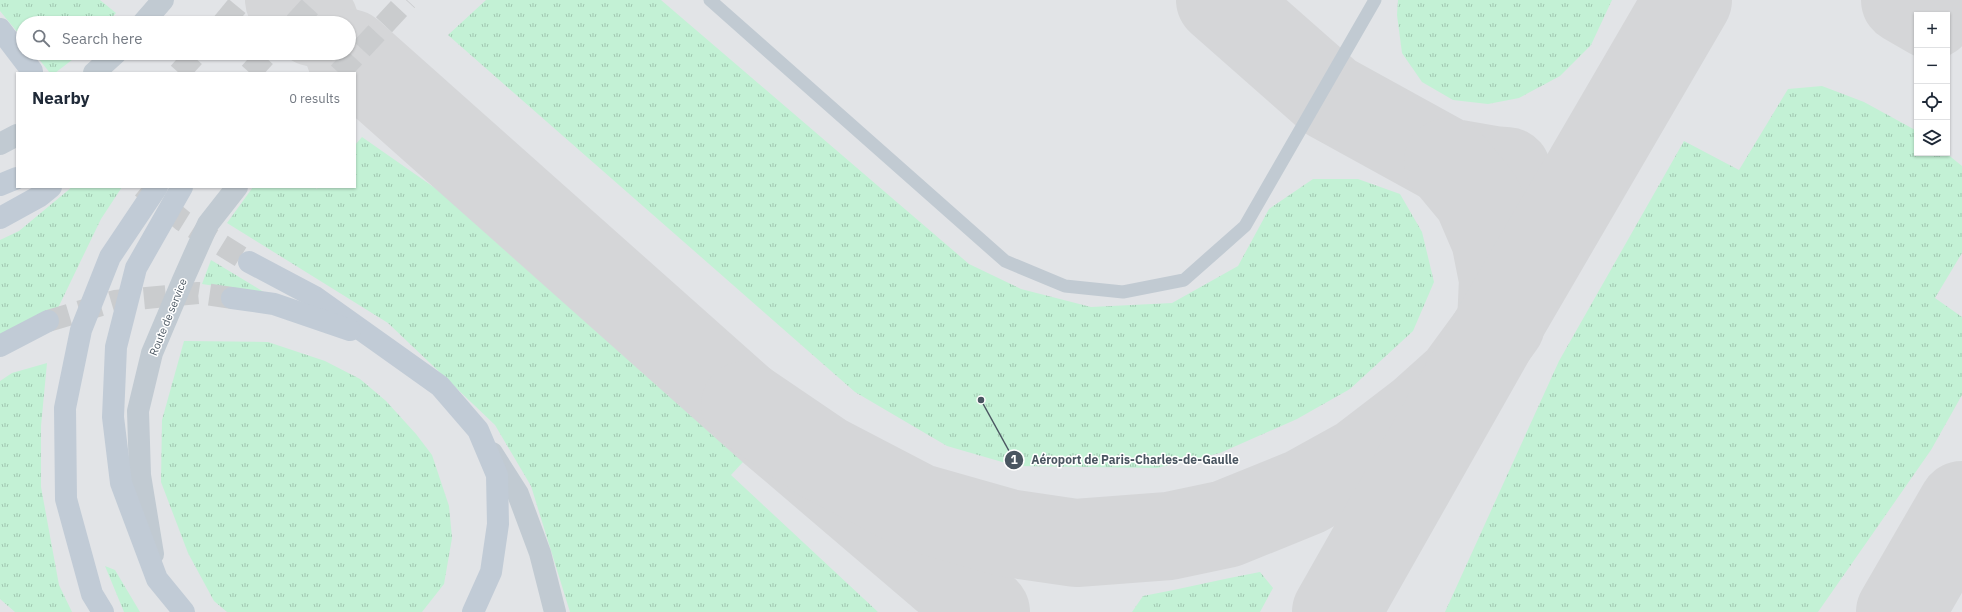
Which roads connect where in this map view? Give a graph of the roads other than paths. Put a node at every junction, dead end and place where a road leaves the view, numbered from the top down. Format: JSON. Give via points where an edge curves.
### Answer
{"nodes":[{"id":1,"x":163,"y":0,"type":"edge"},
{"id":2,"x":710,"y":0,"type":"edge"},
{"id":3,"x":1375,"y":0,"type":"edge"},
{"id":4,"x":149,"y":16,"type":"edge"},
{"id":5,"x":0,"y":29,"type":"edge"},
{"id":6,"x":16,"y":50,"type":"edge"},
{"id":7,"x":24,"y":60,"type":"edge"},
{"id":8,"x":108,"y":60,"type":"edge"},
{"id":9,"x":32,"y":71,"type":"dead end"},
{"id":10,"x":95,"y":72,"type":"edge"},
{"id":11,"x":16,"y":136,"type":"edge"},
{"id":12,"x":0,"y":144,"type":"edge"},
{"id":13,"x":16,"y":178,"type":"edge"},
{"id":14,"x":0,"y":185,"type":"edge"},
{"id":15,"x":50,"y":188,"type":"edge"},
{"id":16,"x":156,"y":188,"type":"edge"},
{"id":17,"x":181,"y":188,"type":"edge"},
{"id":18,"x":236,"y":188,"type":"edge"},
{"id":19,"x":0,"y":218,"type":"edge"},
{"id":20,"x":249,"y":262,"type":"tunnel mouth"},
{"id":21,"x":232,"y":298,"type":"tunnel mouth"},
{"id":22,"x":48,"y":321,"type":"tunnel mouth"},
{"id":23,"x":374,"y":339,"type":"junction"},
{"id":24,"x":0,"y":346,"type":"edge"},
{"id":25,"x":478,"y":430,"type":"junction"},
{"id":26,"x":158,"y":579,"type":"junction"},
{"id":27,"x":103,"y":612,"type":"edge"},
{"id":28,"x":184,"y":612,"type":"edge"},
{"id":29,"x":473,"y":612,"type":"edge"},
{"id":30,"x":555,"y":612,"type":"edge"}],
"edges":[{"from":1,"to":4,"type":"street"},
{"from":2,"to":3,"type":"lane","via":[[1005,261],[1065,286],[1123,292],[1184,280],[1245,226]]},
{"from":5,"to":6,"type":"main road"},
{"from":7,"to":9,"type":"main road"},
{"from":8,"to":10,"type":"street"},
{"from":11,"to":12,"type":"street"},
{"from":13,"to":14,"type":"main road"},
{"from":15,"to":19,"type":"main road"},
{"from":16,"to":27,"type":"main road","via":[[110,257],[81,330],[64,408],[66,499],[92,594]]},
{"from":17,"to":26,"type":"main road","via":[[136,268],[116,346],[113,417],[121,483]]},
{"from":18,"to":26,"type":"street","name":"Route de service","via":[[208,224],[183,280],[152,352],[138,411],[140,475]]},
{"from":20,"to":23,"type":"main road","via":[[315,297]]},
{"from":21,"to":23,"type":"main road","via":[[274,304]]},
{"from":22,"to":24,"type":"main road"},
{"from":23,"to":25,"type":"main road","via":[[440,386]]},
{"from":25,"to":29,"type":"main road","via":[[497,475],[498,524],[491,572]]},
{"from":25,"to":30,"type":"street","via":[[518,494],[540,553]]},
{"from":26,"to":28,"type":"main road"}]}
